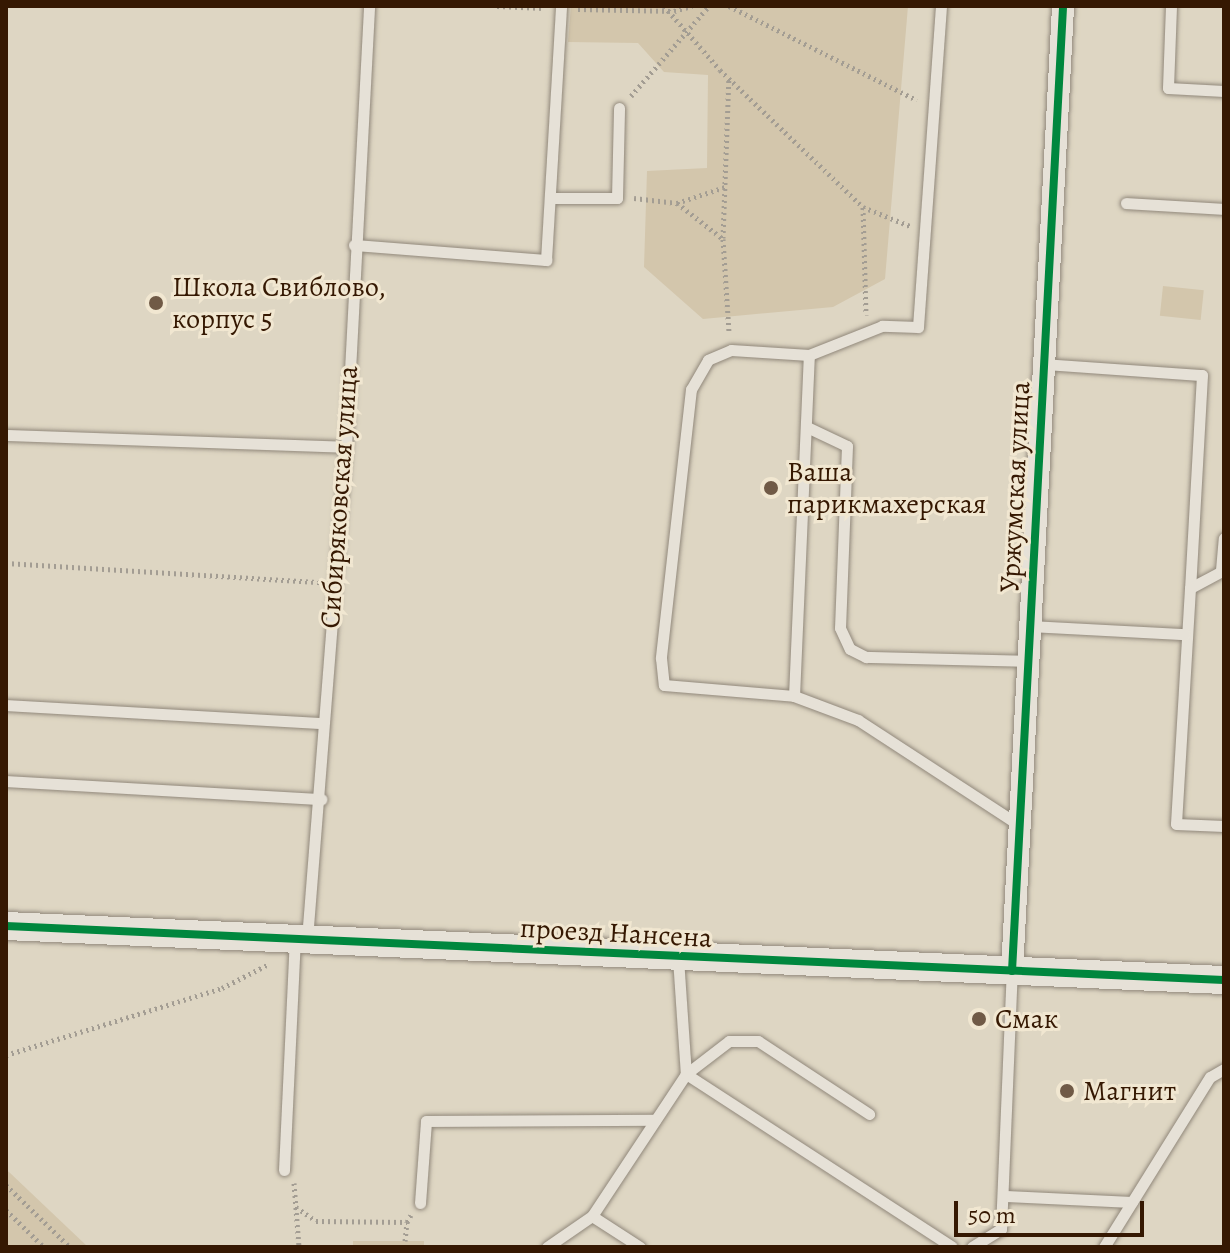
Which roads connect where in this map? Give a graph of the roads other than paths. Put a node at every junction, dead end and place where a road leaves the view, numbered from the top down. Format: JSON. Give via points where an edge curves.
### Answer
{"nodes":[{"id":1,"x":369,"y":6,"type":"edge"},
{"id":2,"x":941,"y":6,"type":"edge"},
{"id":3,"x":1063,"y":6,"type":"edge"},
{"id":4,"x":1171,"y":6,"type":"edge"},
{"id":5,"x":561,"y":8,"type":"edge"},
{"id":6,"x":1224,"y":91,"type":"edge"},
{"id":7,"x":619,"y":108,"type":"road end"},
{"id":8,"x":550,"y":198,"type":"junction"},
{"id":9,"x":1126,"y":203,"type":"dead end"},
{"id":10,"x":1224,"y":209,"type":"edge"},
{"id":11,"x":354,"y":245,"type":"junction"},
{"id":12,"x":809,"y":355,"type":"junction"},
{"id":13,"x":1044,"y":364,"type":"junction"},
{"id":14,"x":809,"y":428,"type":"junction"},
{"id":15,"x":6,"y":435,"type":"edge"},
{"id":16,"x":346,"y":447,"type":"junction"},
{"id":17,"x":1224,"y":538,"type":"edge"},
{"id":18,"x":1223,"y":570,"type":"edge"},
{"id":19,"x":1190,"y":588,"type":"junction"},
{"id":20,"x":1030,"y":626,"type":"junction"},
{"id":21,"x":1185,"y":634,"type":"junction"},
{"id":22,"x":1028,"y":661,"type":"junction"},
{"id":23,"x":794,"y":696,"type":"junction"},
{"id":24,"x":6,"y":705,"type":"edge"},
{"id":25,"x":322,"y":723,"type":"junction"},
{"id":26,"x":6,"y":781,"type":"edge"},
{"id":27,"x":321,"y":799,"type":"junction"},
{"id":28,"x":1020,"y":826,"type":"junction"},
{"id":29,"x":1224,"y":826,"type":"edge"},
{"id":30,"x":6,"y":926,"type":"edge"},
{"id":31,"x":299,"y":943,"type":"junction"},
{"id":32,"x":678,"y":958,"type":"junction"},
{"id":33,"x":1012,"y":971,"type":"junction"},
{"id":34,"x":1224,"y":980,"type":"edge"},
{"id":35,"x":1224,"y":1069,"type":"edge"},
{"id":36,"x":686,"y":1074,"type":"junction"},
{"id":37,"x":869,"y":1114,"type":"dead end"},
{"id":38,"x":655,"y":1120,"type":"junction"},
{"id":39,"x":288,"y":1170,"type":"road end"},
{"id":40,"x":1006,"y":1196,"type":"junction"},
{"id":41,"x":1132,"y":1202,"type":"junction"},
{"id":42,"x":420,"y":1203,"type":"road end"},
{"id":43,"x":592,"y":1216,"type":"junction"},
{"id":44,"x":1001,"y":1229,"type":"junction"},
{"id":45,"x":547,"y":1247,"type":"edge"},
{"id":46,"x":640,"y":1247,"type":"edge"},
{"id":47,"x":952,"y":1247,"type":"edge"},
{"id":48,"x":972,"y":1247,"type":"edge"},
{"id":49,"x":997,"y":1247,"type":"edge"},
{"id":50,"x":1104,"y":1247,"type":"edge"}],
"edges":[{"from":1,"to":11,"type":"lane","name":"Сибиряковская улица"},
{"from":2,"to":12,"type":"lane","via":[[918,327],[882,326]]},
{"from":3,"to":13,"type":"street","name":"Уржумская улица"},
{"from":4,"to":6,"type":"lane","via":[[1168,88]]},
{"from":5,"to":8,"type":"lane"},
{"from":7,"to":8,"type":"lane","via":[[617,198]]},
{"from":8,"to":11,"type":"lane","via":[[546,260]]},
{"from":9,"to":10,"type":"lane"},
{"from":11,"to":16,"type":"lane","name":"Сибиряковская улица"},
{"from":12,"to":14,"type":"lane"},
{"from":12,"to":23,"type":"lane","via":[[731,350],[708,360],[691,389],[663,606],[664,685]]},
{"from":13,"to":19,"type":"lane","via":[[1202,375]]},
{"from":13,"to":20,"type":"street","name":"Уржумская улица"},
{"from":14,"to":22,"type":"lane","via":[[847,446],[840,628],[850,649],[866,657]]},
{"from":14,"to":23,"type":"lane"},
{"from":15,"to":16,"type":"lane"},
{"from":16,"to":25,"type":"lane","name":"Сибиряковская улица"},
{"from":17,"to":18,"type":"lane"},
{"from":18,"to":19,"type":"lane"},
{"from":19,"to":21,"type":"lane"},
{"from":20,"to":21,"type":"lane"},
{"from":20,"to":22,"type":"street","name":"Уржумская улица"},
{"from":21,"to":29,"type":"lane","via":[[1176,824]]},
{"from":22,"to":28,"type":"street","name":"Уржумская улица"},
{"from":23,"to":28,"type":"lane","via":[[858,720]]},
{"from":24,"to":25,"type":"lane"},
{"from":25,"to":27,"type":"lane","name":"Сибиряковская улица"},
{"from":26,"to":27,"type":"lane"},
{"from":27,"to":31,"type":"lane","name":"Сибиряковская улица"},
{"from":28,"to":33,"type":"street","name":"Уржумская улица"},
{"from":30,"to":31,"type":"street","name":"проезд Нансена"},
{"from":31,"to":32,"type":"street","name":"проезд Нансена"},
{"from":31,"to":39,"type":"lane","name":"Сибиряковская улица"},
{"from":32,"to":33,"type":"street","name":"проезд Нансена"},
{"from":32,"to":36,"type":"lane"},
{"from":33,"to":34,"type":"street","name":"проезд Нансена"},
{"from":33,"to":40,"type":"lane"},
{"from":35,"to":41,"type":"lane","via":[[1210,1077]]},
{"from":36,"to":37,"type":"lane","via":[[729,1041],[758,1041]]},
{"from":36,"to":38,"type":"lane"},
{"from":36,"to":47,"type":"lane"},
{"from":38,"to":42,"type":"lane","via":[[426,1121]]},
{"from":38,"to":43,"type":"lane"},
{"from":40,"to":41,"type":"lane"},
{"from":40,"to":44,"type":"lane"},
{"from":41,"to":50,"type":"lane"},
{"from":43,"to":45,"type":"lane"},
{"from":43,"to":46,"type":"lane"},
{"from":44,"to":48,"type":"lane"},
{"from":44,"to":49,"type":"lane"}]}
